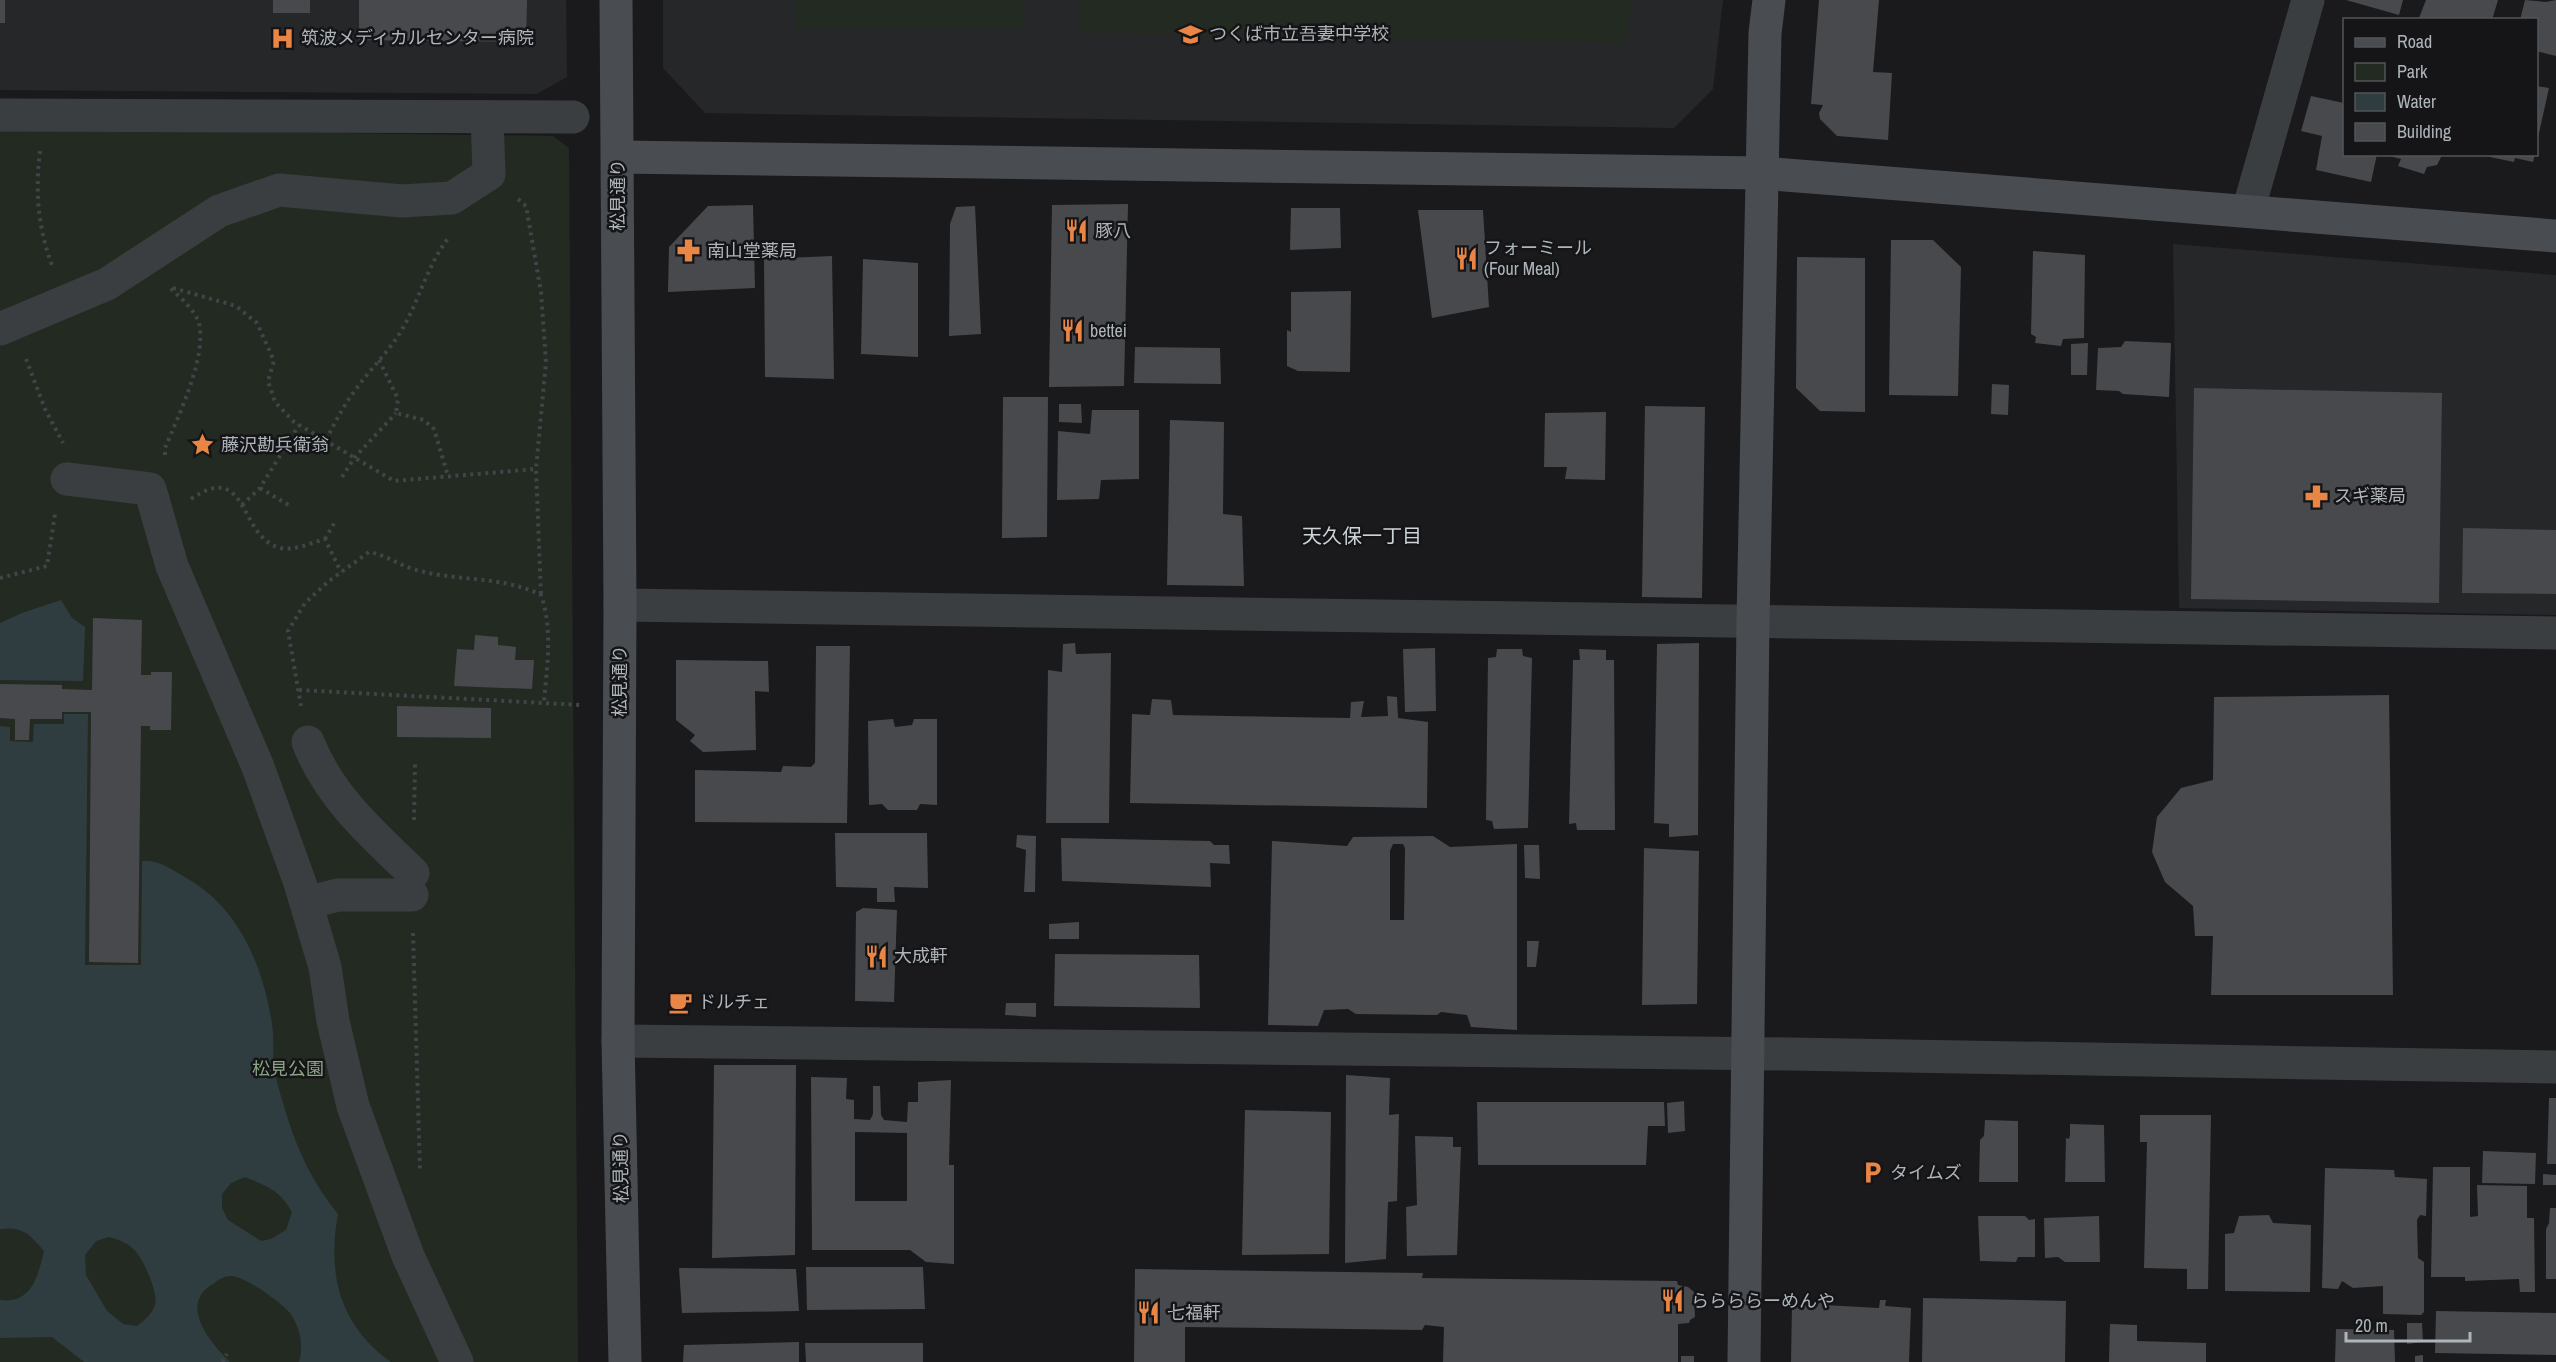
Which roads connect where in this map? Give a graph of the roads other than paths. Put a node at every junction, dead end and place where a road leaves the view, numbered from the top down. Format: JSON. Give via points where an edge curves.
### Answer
{"nodes":[{"id":1,"x":616,"y":0,"type":"edge"},
{"id":2,"x":1769,"y":0,"type":"edge"},
{"id":3,"x":2308,"y":0,"type":"edge"},
{"id":4,"x":0,"y":115,"type":"edge"},
{"id":5,"x":487,"y":117,"type":"junction"},
{"id":6,"x":573,"y":117,"type":"dead end"},
{"id":7,"x":618,"y":157,"type":"junction"},
{"id":8,"x":1761,"y":173,"type":"junction"},
{"id":9,"x":2248,"y":211,"type":"junction"},
{"id":10,"x":2556,"y":236,"type":"edge"},
{"id":11,"x":0,"y":330,"type":"edge"},
{"id":12,"x":67,"y":479,"type":"dead end"},
{"id":13,"x":620,"y":605,"type":"junction"},
{"id":14,"x":1753,"y":621,"type":"junction"},
{"id":15,"x":2556,"y":633,"type":"edge"},
{"id":16,"x":308,"y":742,"type":"road end"},
{"id":17,"x":306,"y":903,"type":"junction"},
{"id":18,"x":618,"y":1041,"type":"junction"},
{"id":19,"x":1748,"y":1054,"type":"junction"},
{"id":20,"x":2556,"y":1067,"type":"edge"},
{"id":21,"x":457,"y":1362,"type":"edge"},
{"id":22,"x":625,"y":1362,"type":"edge"},
{"id":23,"x":1744,"y":1362,"type":"edge"}],
"edges":[{"from":1,"to":7,"type":"street","name":"松見通り"},
{"from":2,"to":8,"type":"street"},
{"from":3,"to":9,"type":"street"},
{"from":4,"to":5,"type":"street"},
{"from":5,"to":6,"type":"street"},
{"from":5,"to":11,"type":"street","via":[[489,174],[452,198],[402,201],[279,190],[219,211],[107,284]]},
{"from":7,"to":8,"type":"street"},
{"from":7,"to":13,"type":"street","name":"松見通り"},
{"from":8,"to":9,"type":"street"},
{"from":8,"to":14,"type":"street"},
{"from":9,"to":10,"type":"street"},
{"from":12,"to":17,"type":"street","via":[[150,489],[172,566],[258,767]]},
{"from":13,"to":14,"type":"street"},
{"from":13,"to":18,"type":"street","name":"松見通り"},
{"from":14,"to":15,"type":"street"},
{"from":14,"to":19,"type":"street"},
{"from":16,"to":17,"type":"street","via":[[317,764],[354,817],[412,884]]},
{"from":17,"to":21,"type":"street","via":[[325,967],[353,1106],[408,1256]]},
{"from":18,"to":19,"type":"street"},
{"from":18,"to":22,"type":"street","name":"松見通り"},
{"from":19,"to":20,"type":"street"},
{"from":19,"to":23,"type":"street"}]}
